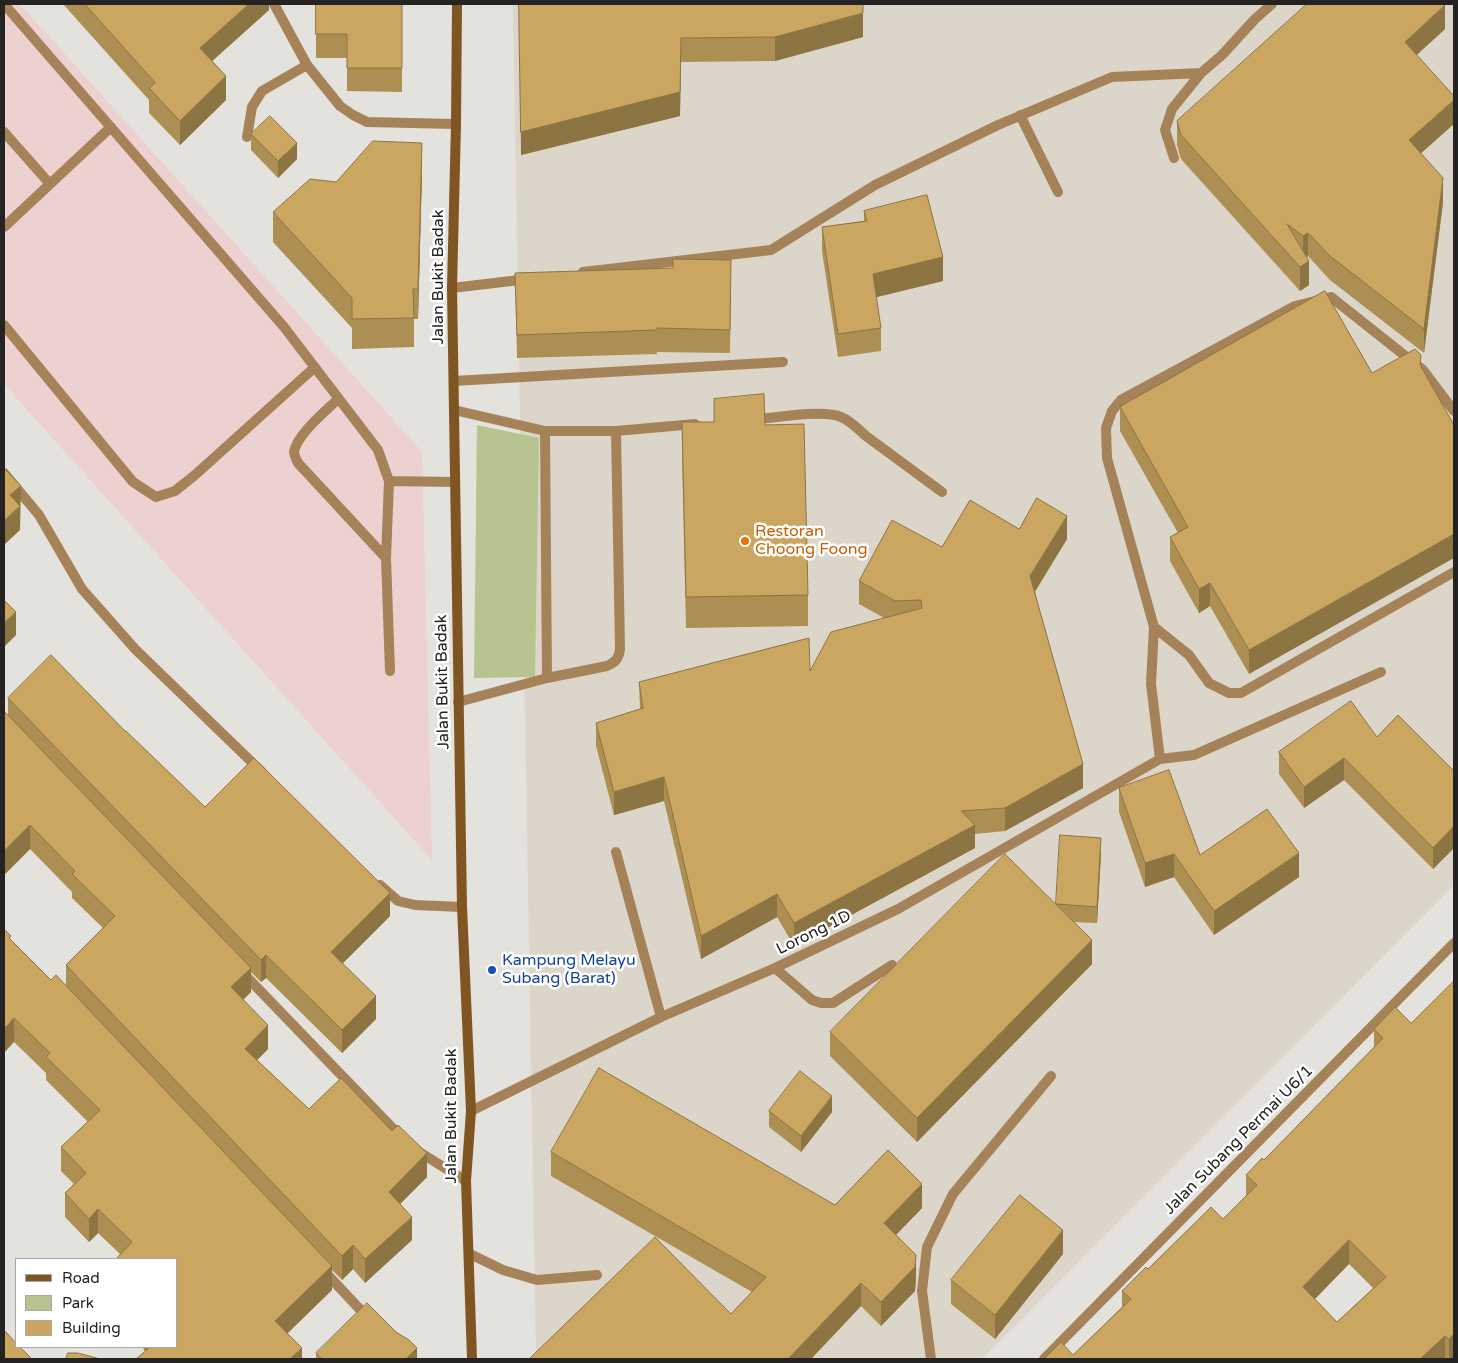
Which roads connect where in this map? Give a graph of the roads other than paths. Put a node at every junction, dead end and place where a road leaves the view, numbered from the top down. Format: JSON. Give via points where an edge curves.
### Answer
{"nodes":[{"id":1,"x":4,"y":4,"type":"edge"},
{"id":2,"x":274,"y":4,"type":"edge"},
{"id":3,"x":457,"y":4,"type":"edge"},
{"id":4,"x":1272,"y":4,"type":"edge"},
{"id":5,"x":307,"y":65,"type":"junction"},
{"id":6,"x":1201,"y":73,"type":"junction"},
{"id":7,"x":1020,"y":115,"type":"junction"},
{"id":8,"x":456,"y":124,"type":"junction"},
{"id":9,"x":111,"y":127,"type":"junction"},
{"id":10,"x":4,"y":132,"type":"edge"},
{"id":11,"x":247,"y":137,"type":"dead end"},
{"id":12,"x":1174,"y":158,"type":"dead end"},
{"id":13,"x":50,"y":184,"type":"junction"},
{"id":14,"x":1058,"y":192,"type":"dead end"},
{"id":15,"x":4,"y":227,"type":"edge"},
{"id":16,"x":568,"y":274,"type":"edge"},
{"id":17,"x":539,"y":277,"type":"edge"},
{"id":18,"x":452,"y":288,"type":"junction"},
{"id":19,"x":4,"y":325,"type":"edge"},
{"id":20,"x":784,"y":362,"type":"dead end"},
{"id":21,"x":315,"y":367,"type":"junction"},
{"id":22,"x":454,"y":381,"type":"junction"},
{"id":23,"x":338,"y":399,"type":"junction"},
{"id":24,"x":454,"y":410,"type":"junction"},
{"id":25,"x":1454,"y":411,"type":"edge"},
{"id":26,"x":740,"y":420,"type":"edge"},
{"id":27,"x":702,"y":424,"type":"edge"},
{"id":28,"x":545,"y":431,"type":"junction"},
{"id":29,"x":616,"y":431,"type":"junction"},
{"id":30,"x":4,"y":473,"type":"edge"},
{"id":31,"x":389,"y":481,"type":"junction"},
{"id":32,"x":455,"y":482,"type":"junction"},
{"id":33,"x":942,"y":492,"type":"dead end"},
{"id":34,"x":386,"y":558,"type":"junction"},
{"id":35,"x":1454,"y":572,"type":"edge"},
{"id":36,"x":1154,"y":627,"type":"junction"},
{"id":37,"x":390,"y":671,"type":"dead end"},
{"id":38,"x":1381,"y":672,"type":"dead end"},
{"id":39,"x":547,"y":678,"type":"junction"},
{"id":40,"x":458,"y":702,"type":"junction"},
{"id":41,"x":1160,"y":759,"type":"junction"},
{"id":42,"x":270,"y":780,"type":"edge"},
{"id":43,"x":616,"y":852,"type":"dead end"},
{"id":44,"x":371,"y":876,"type":"edge"},
{"id":45,"x":462,"y":907,"type":"junction"},
{"id":46,"x":1454,"y":943,"type":"edge"},
{"id":47,"x":892,"y":965,"type":"dead end"},
{"id":48,"x":238,"y":968,"type":"edge"},
{"id":49,"x":775,"y":968,"type":"junction"},
{"id":50,"x":661,"y":1017,"type":"junction"},
{"id":51,"x":1051,"y":1076,"type":"dead end"},
{"id":52,"x":471,"y":1111,"type":"junction"},
{"id":53,"x":466,"y":1181,"type":"junction"},
{"id":54,"x":470,"y":1254,"type":"junction"},
{"id":55,"x":316,"y":1263,"type":"edge"},
{"id":56,"x":597,"y":1274,"type":"dead end"},
{"id":57,"x":377,"y":1327,"type":"edge"},
{"id":58,"x":149,"y":1348,"type":"edge"},
{"id":59,"x":160,"y":1359,"type":"edge"},
{"id":60,"x":472,"y":1359,"type":"edge"},
{"id":61,"x":931,"y":1359,"type":"edge"},
{"id":62,"x":1044,"y":1359,"type":"edge"}],
"edges":[{"from":1,"to":9,"type":"street"},
{"from":2,"to":5,"type":"street"},
{"from":3,"to":8,"type":"main road","name":"Jalan Bukit Badak"},
{"from":4,"to":6,"type":"street"},
{"from":5,"to":8,"type":"street","via":[[340,106],[367,122]]},
{"from":5,"to":11,"type":"street","via":[[262,91],[252,107]]},
{"from":6,"to":7,"type":"street","via":[[1112,77]]},
{"from":6,"to":12,"type":"street","via":[[1172,109],[1165,130]]},
{"from":7,"to":14,"type":"street"},
{"from":7,"to":16,"type":"street","via":[[875,185],[771,250]]},
{"from":8,"to":18,"type":"main road","name":"Jalan Bukit Badak"},
{"from":9,"to":13,"type":"street"},
{"from":9,"to":21,"type":"street"},
{"from":10,"to":13,"type":"street"},
{"from":13,"to":15,"type":"street"},
{"from":17,"to":18,"type":"street"},
{"from":18,"to":22,"type":"main road","name":"Jalan Bukit Badak"},
{"from":19,"to":21,"type":"street","via":[[133,482],[156,497],[174,491],[195,475]]},
{"from":20,"to":22,"type":"street"},
{"from":21,"to":23,"type":"street"},
{"from":22,"to":24,"type":"main road","name":"Jalan Bukit Badak"},
{"from":23,"to":31,"type":"street","via":[[378,450]]},
{"from":23,"to":34,"type":"street","via":[[305,433],[294,454],[298,463]]},
{"from":24,"to":28,"type":"street"},
{"from":24,"to":32,"type":"main road","name":"Jalan Bukit Badak"},
{"from":25,"to":36,"type":"street","via":[[1423,370],[1331,297],[1295,306],[1121,400],[1112,411],[1106,428],[1107,458]]},
{"from":26,"to":33,"type":"street","via":[[817,414],[840,416]]},
{"from":27,"to":29,"type":"street"},
{"from":28,"to":29,"type":"street"},
{"from":28,"to":39,"type":"street"},
{"from":29,"to":39,"type":"street","via":[[619,657],[607,666]]},
{"from":30,"to":42,"type":"street","via":[[39,516],[82,589],[134,649]]},
{"from":31,"to":32,"type":"street"},
{"from":31,"to":34,"type":"street"},
{"from":32,"to":40,"type":"main road","name":"Jalan Bukit Badak"},
{"from":34,"to":37,"type":"street"},
{"from":35,"to":36,"type":"street","via":[[1241,692],[1229,693],[1209,683],[1190,655]]},
{"from":36,"to":41,"type":"street","via":[[1151,684]]},
{"from":38,"to":41,"type":"street","via":[[1194,755]]},
{"from":39,"to":40,"type":"street"},
{"from":40,"to":45,"type":"main road","name":"Jalan Bukit Badak"},
{"from":41,"to":49,"type":"street","name":"Lorong 1D","via":[[898,909]]},
{"from":43,"to":50,"type":"street"},
{"from":44,"to":45,"type":"street","via":[[398,901],[414,906]]},
{"from":45,"to":52,"type":"main road","name":"Jalan Bukit Badak"},
{"from":46,"to":62,"type":"street","name":"Jalan Subang Permai U6/1"},
{"from":47,"to":49,"type":"street","via":[[833,1003],[812,1000]]},
{"from":48,"to":53,"type":"street","via":[[409,1145]]},
{"from":49,"to":50,"type":"street","name":"Lorong 1D"},
{"from":50,"to":52,"type":"street","name":"Lorong 1D"},
{"from":51,"to":61,"type":"street","via":[[953,1194],[927,1247],[922,1291]]},
{"from":52,"to":53,"type":"main road","name":"Jalan Bukit Badak"},
{"from":53,"to":54,"type":"main road","name":"Jalan Bukit Badak"},
{"from":54,"to":56,"type":"street","via":[[503,1270],[536,1280]]},
{"from":54,"to":60,"type":"main road","name":"Jalan Bukit Badak"},
{"from":55,"to":57,"type":"street"},
{"from":58,"to":59,"type":"street"}]}
